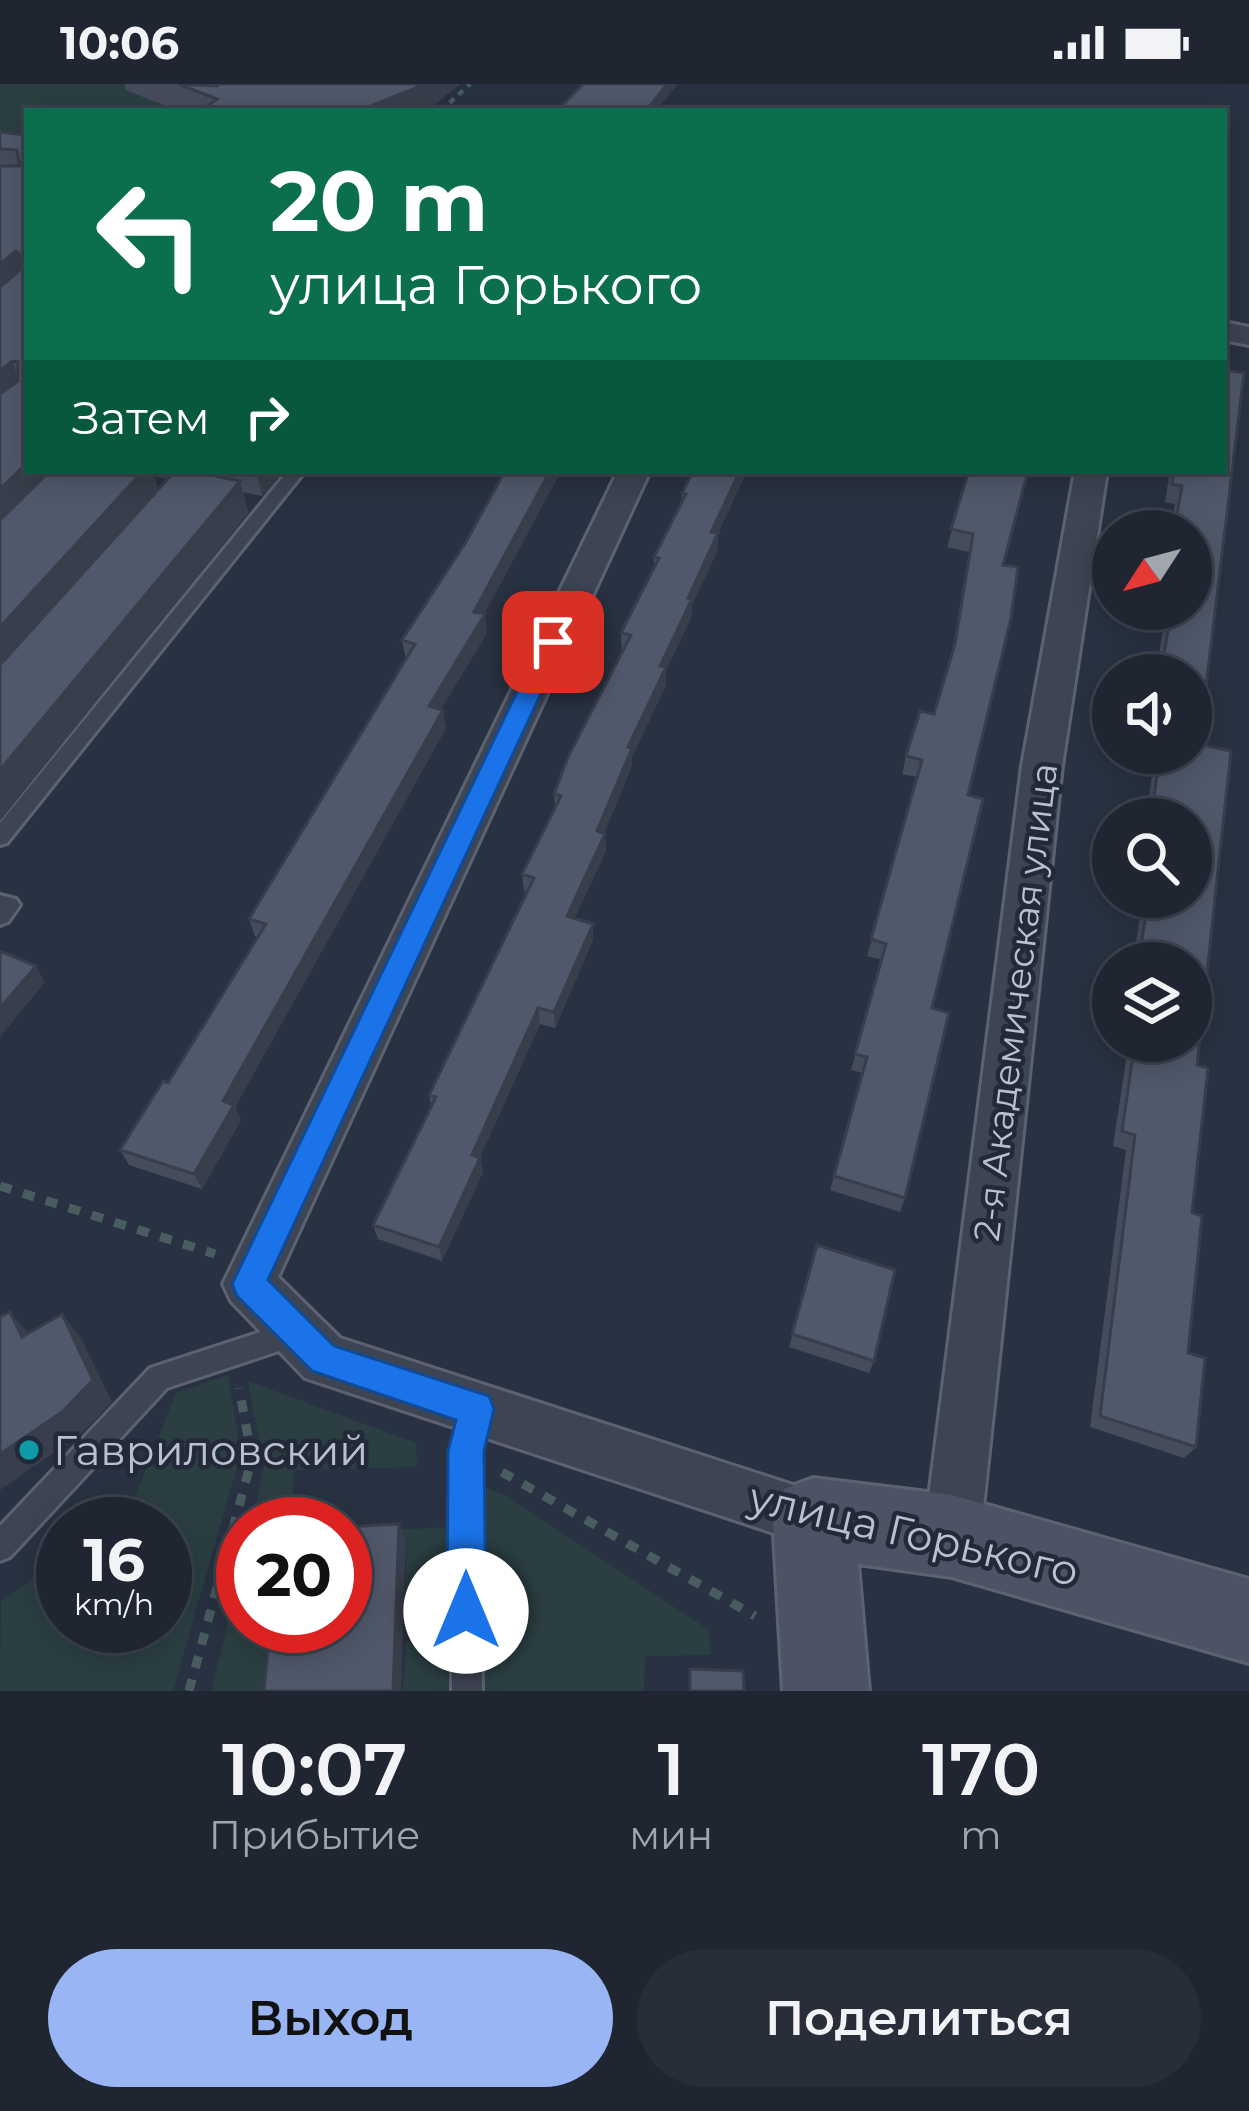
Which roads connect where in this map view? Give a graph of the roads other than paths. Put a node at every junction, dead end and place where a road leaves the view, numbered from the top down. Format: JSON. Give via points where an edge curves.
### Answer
{"nodes":[{"id":1,"x":294,"y":474,"type":"edge"},
{"id":2,"x":633,"y":474,"type":"edge"},
{"id":3,"x":1091,"y":474,"type":"edge"},
{"id":4,"x":246,"y":503,"type":"dead end"},
{"id":5,"x":267,"y":507,"type":"junction"},
{"id":6,"x":0,"y":837,"type":"edge"},
{"id":7,"x":0,"y":903,"type":"edge"},
{"id":8,"x":0,"y":916,"type":"edge"},
{"id":9,"x":297,"y":1333,"type":"junction"},
{"id":10,"x":471,"y":1430,"type":"junction"},
{"id":11,"x":814,"y":1518,"type":"junction"},
{"id":12,"x":952,"y":1536,"type":"junction"},
{"id":13,"x":0,"y":1547,"type":"edge"},
{"id":14,"x":1249,"y":1621,"type":"edge"},
{"id":15,"x":467,"y":1691,"type":"edge"},
{"id":16,"x":826,"y":1691,"type":"edge"}],
"edges":[{"from":1,"to":5,"type":"lane"},
{"from":2,"to":9,"type":"street","name":"улица Горького","via":[[249,1284]]},
{"from":3,"to":12,"type":"street","name":"2-я Академическая улица","via":[[1042,766]]},
{"from":4,"to":5,"type":"lane"},
{"from":5,"to":6,"type":"lane"},
{"from":7,"to":8,"type":"lane","via":[[9,905]]},
{"from":9,"to":10,"type":"street","name":"улица Горького","via":[[324,1359]]},
{"from":9,"to":13,"type":"lane","via":[[159,1377]]},
{"from":10,"to":11,"type":"street","name":"улица Горького"},
{"from":10,"to":15,"type":"lane"},
{"from":11,"to":12,"type":"street","name":"улица Горького"},
{"from":11,"to":16,"type":"street"},
{"from":12,"to":14,"type":"street","name":"улица Горького"}]}
